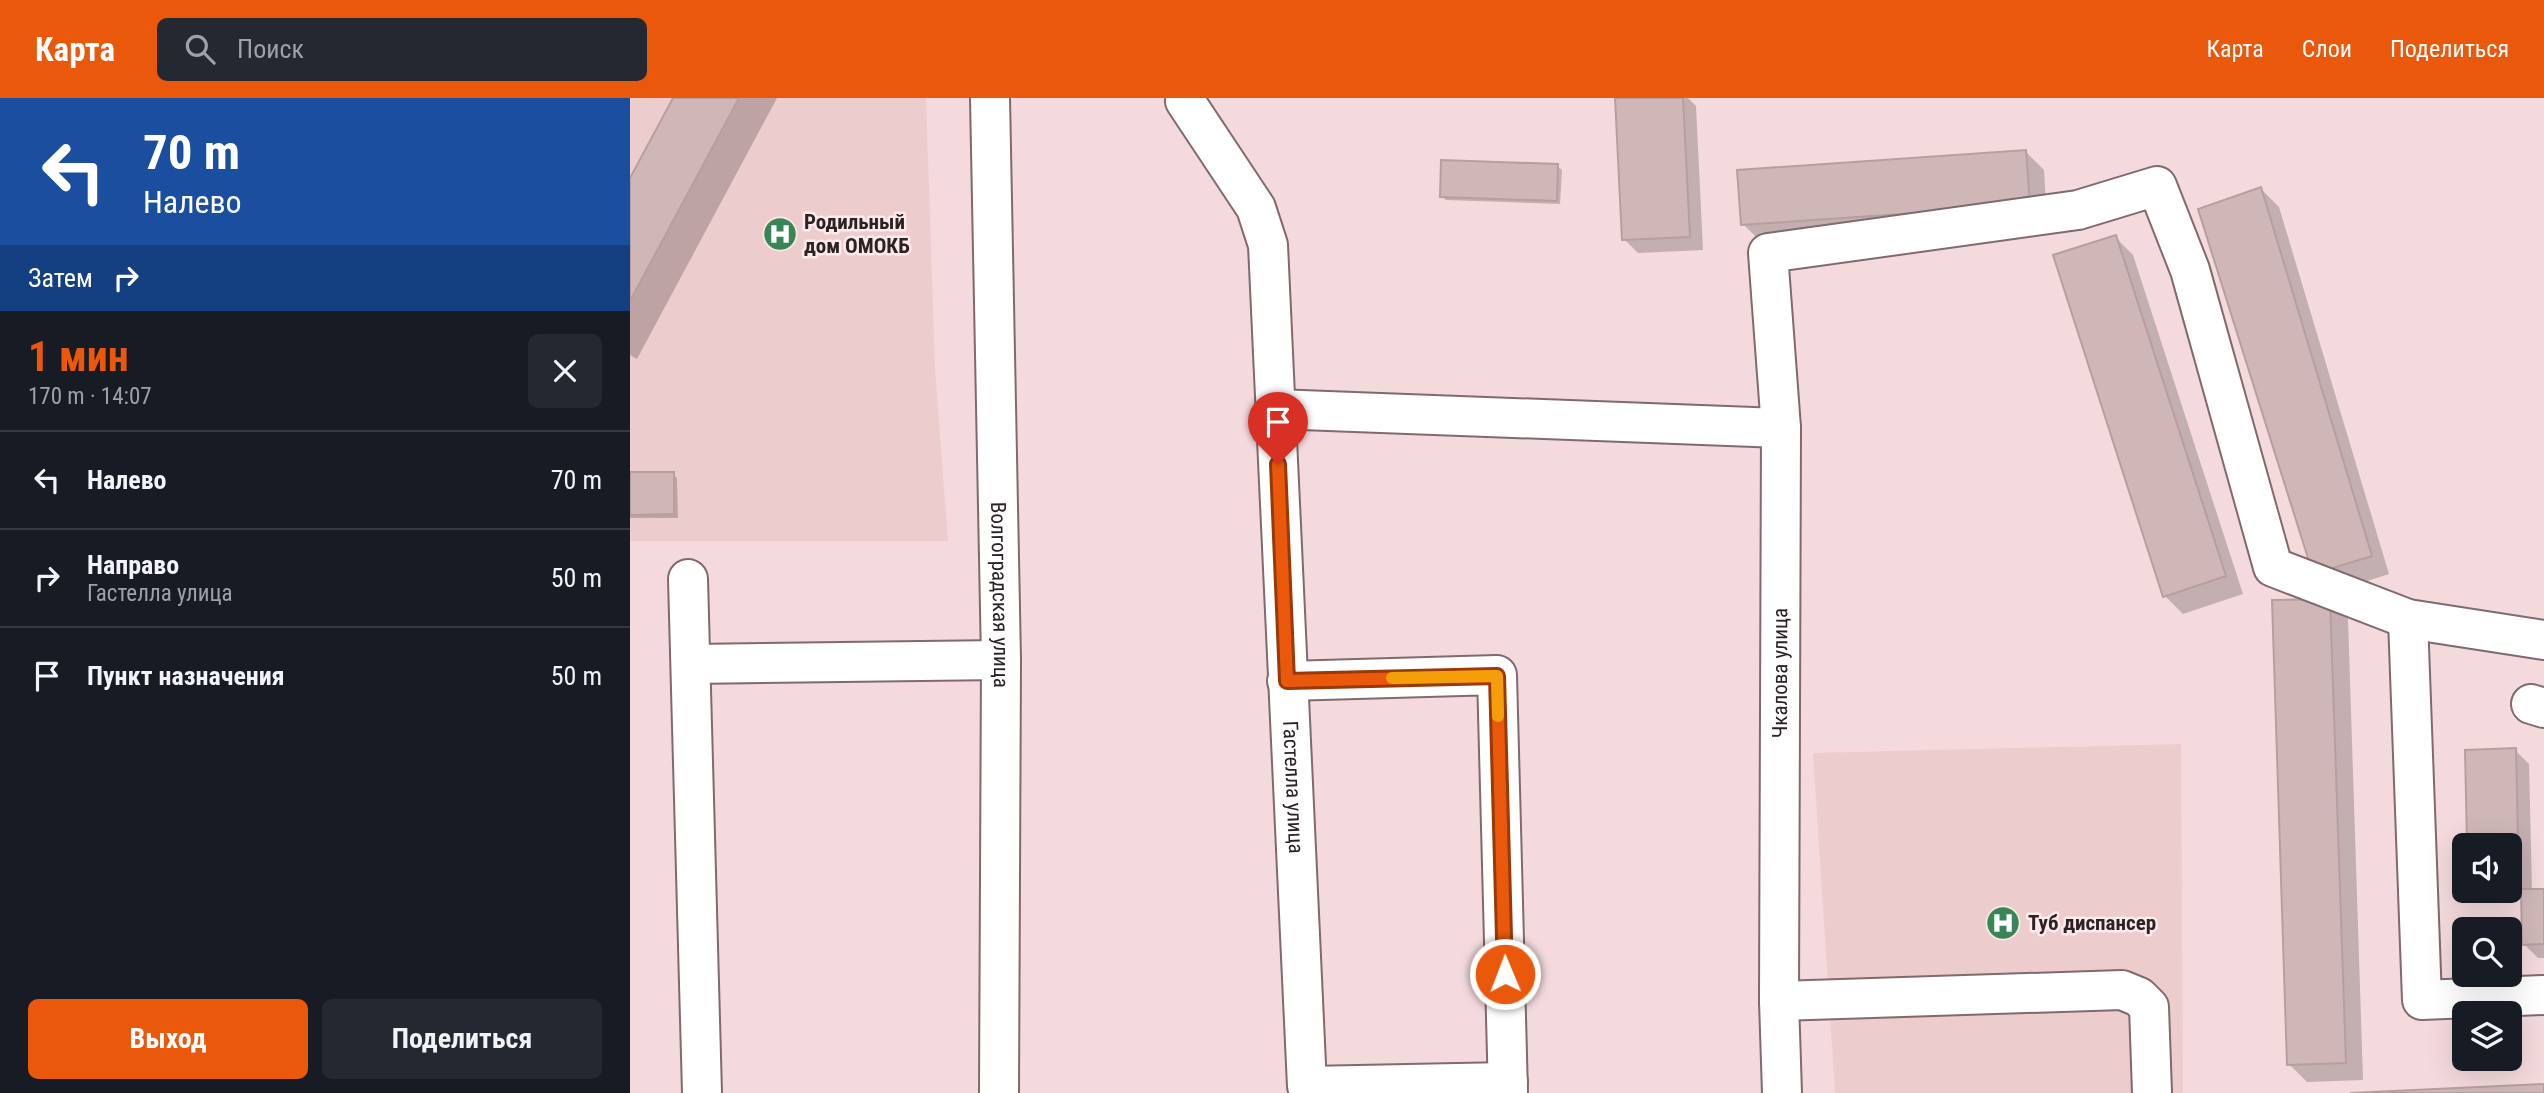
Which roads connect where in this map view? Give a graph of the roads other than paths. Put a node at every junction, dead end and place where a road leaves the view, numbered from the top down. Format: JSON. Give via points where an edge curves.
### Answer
{"nodes":[{"id":1,"x":990,"y":98,"type":"edge"},
{"id":2,"x":1186,"y":99,"type":"edge"},
{"id":3,"x":1275,"y":410,"type":"junction"},
{"id":4,"x":1781,"y":428,"type":"junction"},
{"id":5,"x":688,"y":579,"type":"dead end"},
{"id":6,"x":2408,"y":619,"type":"junction"},
{"id":7,"x":2544,"y":640,"type":"edge"},
{"id":8,"x":1000,"y":660,"type":"junction"},
{"id":9,"x":692,"y":664,"type":"junction"},
{"id":10,"x":1287,"y":681,"type":"junction"},
{"id":11,"x":2544,"y":995,"type":"edge"},
{"id":12,"x":1779,"y":1001,"type":"junction"},
{"id":13,"x":1508,"y":1088,"type":"edge"},
{"id":14,"x":702,"y":1093,"type":"edge"},
{"id":15,"x":999,"y":1093,"type":"edge"},
{"id":16,"x":1782,"y":1093,"type":"edge"},
{"id":17,"x":2152,"y":1093,"type":"edge"}],
"edges":[{"from":1,"to":8,"type":"street","name":"Волгоградская улица"},
{"from":2,"to":3,"type":"street","name":"Гастелла улица","via":[[1256,208],[1268,245]]},
{"from":3,"to":4,"type":"street"},
{"from":3,"to":10,"type":"street","name":"Гастелла улица"},
{"from":4,"to":6,"type":"street","name":"Чкалова улица","via":[[1768,253],[2078,210],[2157,186],[2190,270],[2273,567]]},
{"from":4,"to":12,"type":"street","name":"Чкалова улица"},
{"from":5,"to":9,"type":"street"},
{"from":6,"to":7,"type":"street"},
{"from":6,"to":11,"type":"street","via":[[2422,1000]]},
{"from":8,"to":9,"type":"street"},
{"from":8,"to":15,"type":"street","name":"Волгоградская улица"},
{"from":9,"to":14,"type":"street"},
{"from":10,"to":13,"type":"street","name":"Гастелла улица","via":[[1307,1086]]},
{"from":10,"to":13,"type":"street","via":[[1497,676]]},
{"from":12,"to":16,"type":"street","name":"Чкалова улица"},
{"from":12,"to":17,"type":"street","via":[[2122,990],[2149,1007]]}]}
